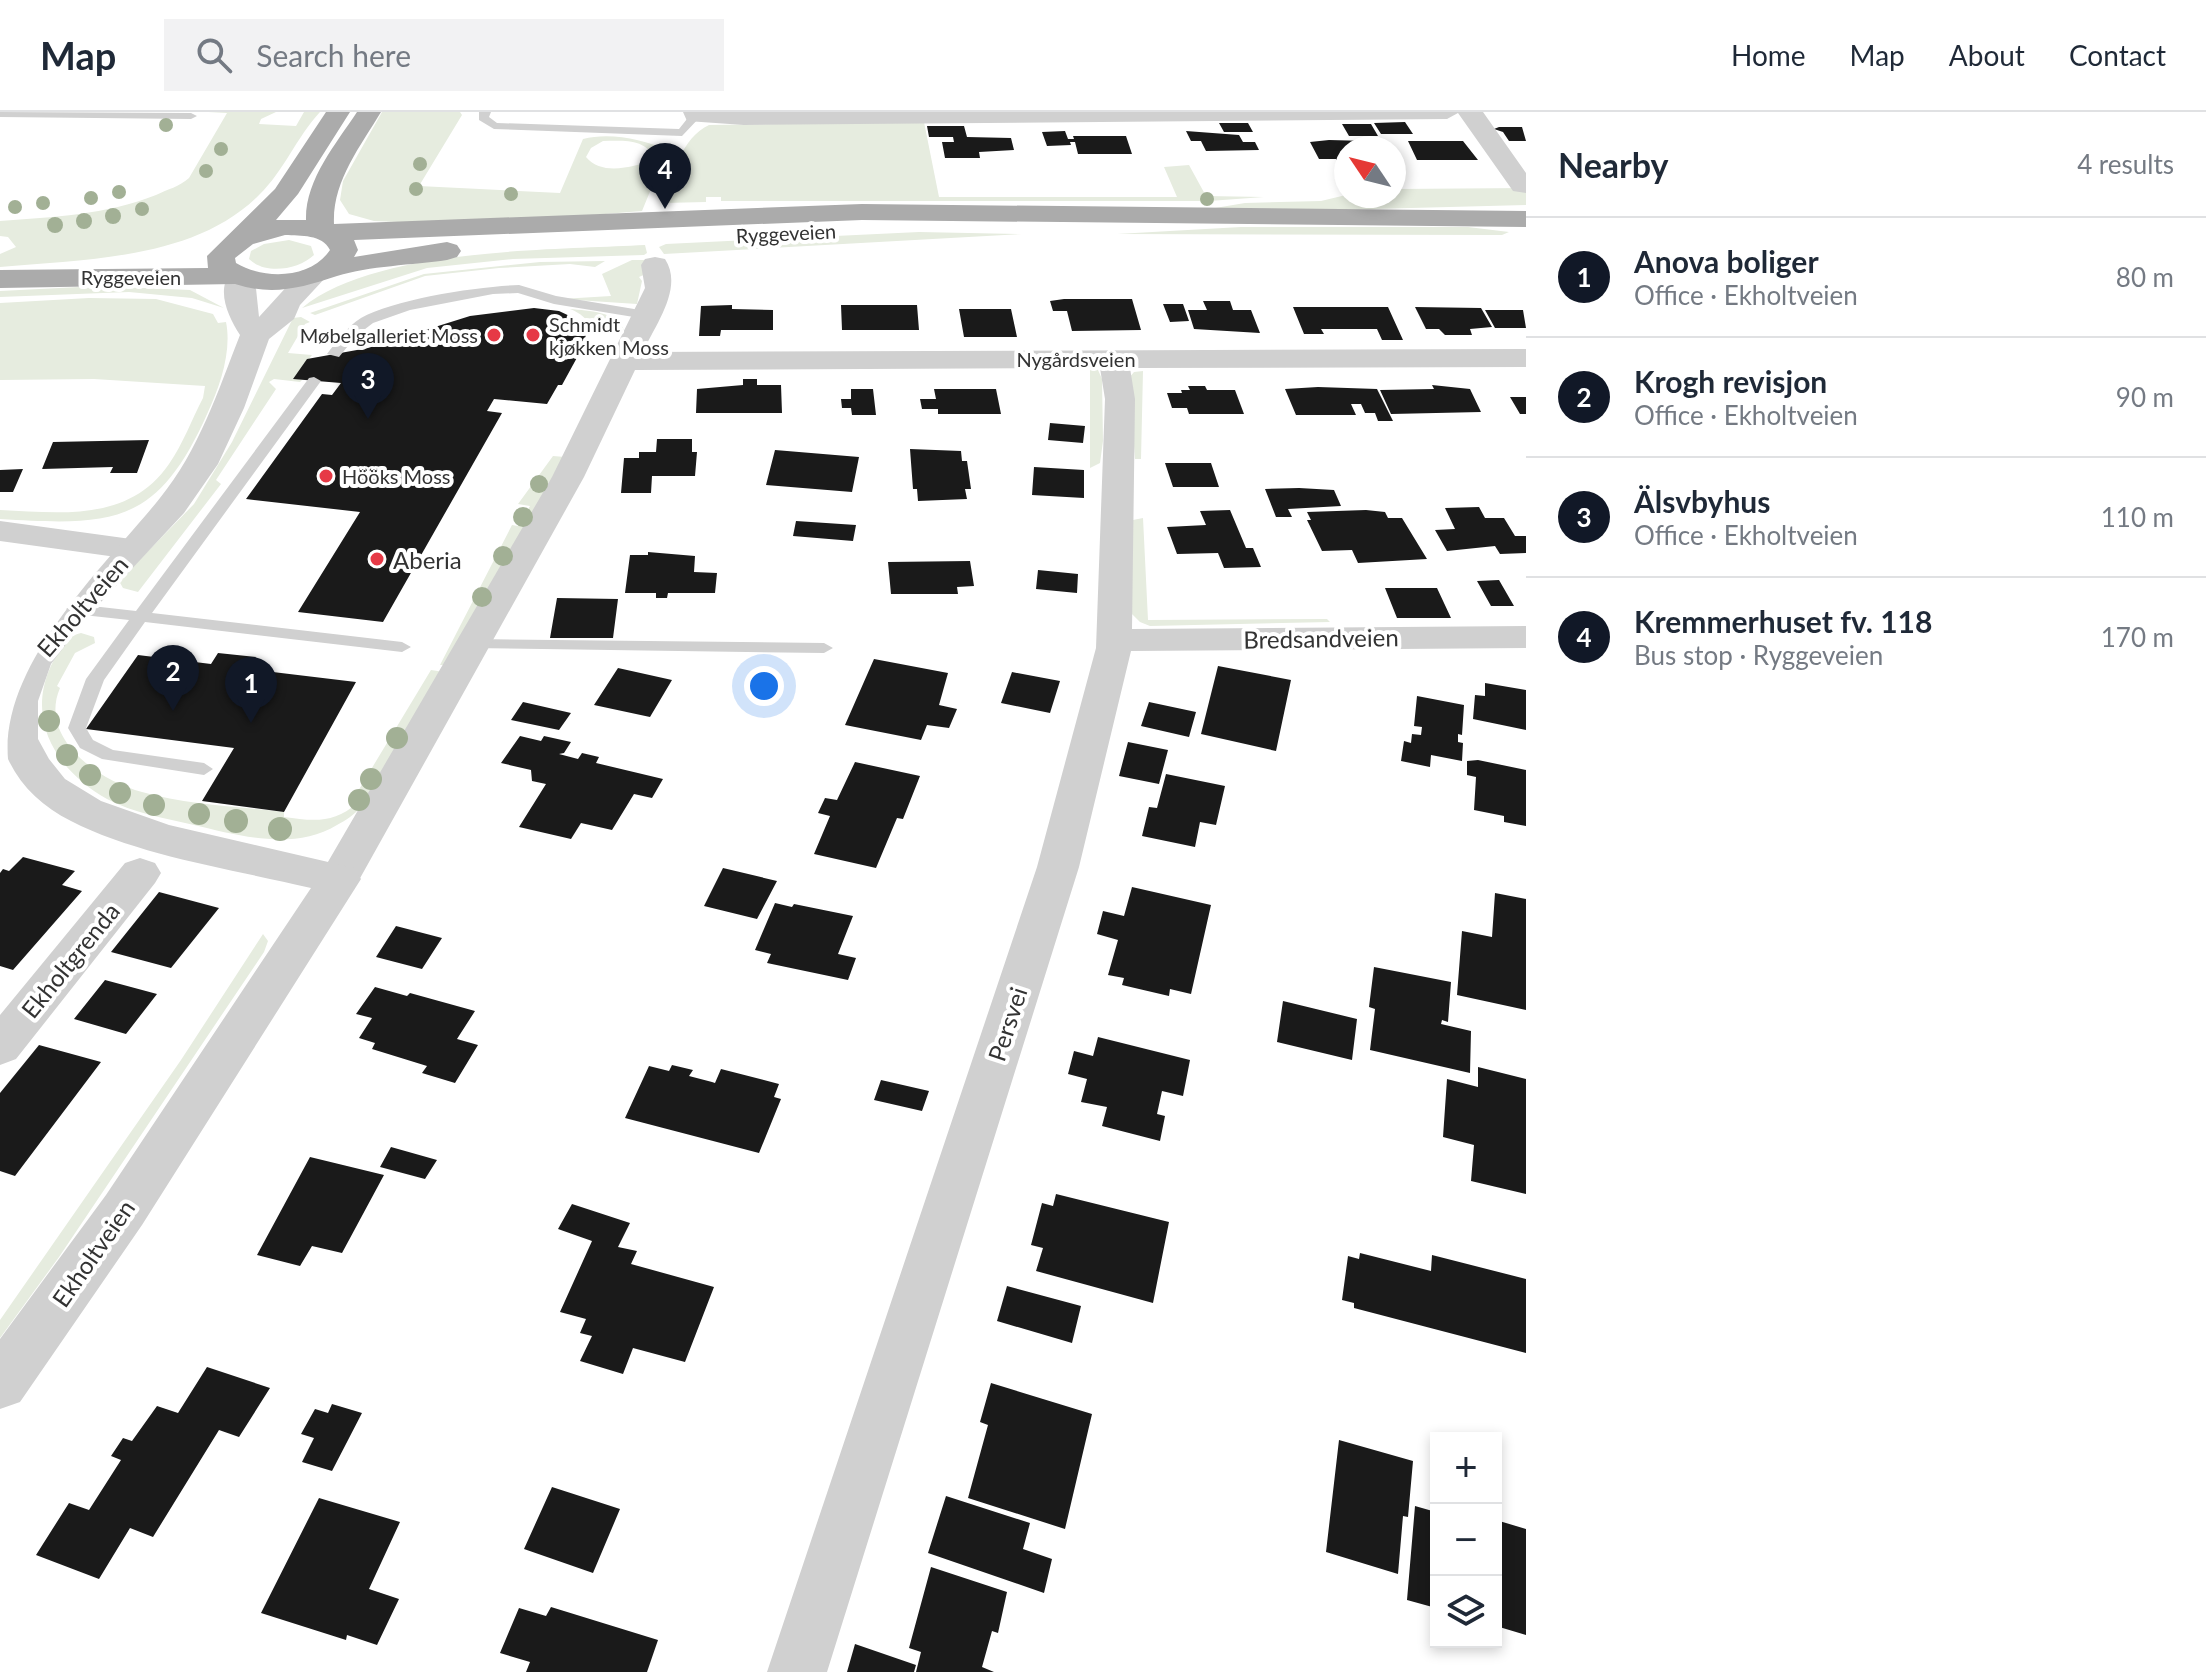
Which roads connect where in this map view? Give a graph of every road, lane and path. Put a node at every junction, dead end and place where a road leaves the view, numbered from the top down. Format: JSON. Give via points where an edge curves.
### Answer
{"nodes":[{"id":1,"x":338,"y":112,"type":"edge"},
{"id":2,"x":369,"y":112,"type":"edge"},
{"id":3,"x":485,"y":112,"type":"edge"},
{"id":4,"x":1447,"y":112,"type":"edge"},
{"id":5,"x":1470,"y":112,"type":"edge"},
{"id":6,"x":0,"y":114,"type":"edge"},
{"id":7,"x":695,"y":114,"type":"edge"},
{"id":8,"x":1151,"y":114,"type":"edge"},
{"id":9,"x":191,"y":116,"type":"dead end"},
{"id":10,"x":1522,"y":186,"type":"dead end"},
{"id":11,"x":1245,"y":217,"type":"junction"},
{"id":12,"x":1526,"y":219,"type":"edge"},
{"id":13,"x":324,"y":232,"type":"junction"},
{"id":14,"x":238,"y":241,"type":"junction"},
{"id":15,"x":655,"y":265,"type":"dead end"},
{"id":16,"x":320,"y":273,"type":"junction"},
{"id":17,"x":236,"y":277,"type":"junction"},
{"id":18,"x":14,"y":278,"type":"edge"},
{"id":19,"x":646,"y":315,"type":"junction"},
{"id":20,"x":255,"y":335,"type":"junction"},
{"id":21,"x":334,"y":354,"type":"dead end"},
{"id":22,"x":1526,"y":358,"type":"edge"},
{"id":23,"x":1114,"y":359,"type":"junction"},
{"id":24,"x":625,"y":361,"type":"junction"},
{"id":25,"x":314,"y":381,"type":"dead end"},
{"id":26,"x":0,"y":531,"type":"edge"},
{"id":27,"x":131,"y":549,"type":"junction"},
{"id":28,"x":74,"y":609,"type":"junction"},
{"id":29,"x":138,"y":616,"type":"junction"},
{"id":30,"x":1526,"y":637,"type":"edge"},
{"id":31,"x":1115,"y":640,"type":"junction"},
{"id":32,"x":475,"y":644,"type":"junction"},
{"id":33,"x":402,"y":647,"type":"dead end"},
{"id":34,"x":824,"y":648,"type":"dead end"},
{"id":35,"x":204,"y":769,"type":"dead end"},
{"id":36,"x":140,"y":873,"type":"dead end"},
{"id":37,"x":339,"y":879,"type":"junction"},
{"id":38,"x":0,"y":1047,"type":"edge"},
{"id":39,"x":0,"y":1384,"type":"edge"},
{"id":40,"x":797,"y":1672,"type":"edge"}],
"edges":[{"from":1,"to":14,"type":"main road","via":[[285,194]]},
{"from":2,"to":13,"type":"main road","via":[[319,202]]},
{"from":3,"to":7,"type":"lane","via":[[483,118],[494,126],[650,133],[682,133]]},
{"from":4,"to":8,"type":"street"},
{"from":5,"to":10,"type":"street"},
{"from":6,"to":9,"type":"lane"},
{"from":7,"to":8,"type":"street"},
{"from":11,"to":12,"type":"main road","name":"Ryggeveien"},
{"from":11,"to":13,"type":"main road","name":"Ryggeveien","via":[[862,212]]},
{"from":11,"to":16,"type":"main road","name":"Ryggeveien","via":[[918,226],[441,251]]},
{"from":13,"to":14,"type":"main road","name":"Ryggeveien","via":[[283,228]]},
{"from":13,"to":16,"type":"main road","via":[[340,240],[344,250],[340,260]]},
{"from":14,"to":17,"type":"main road","via":[[221,256],[222,267]]},
{"from":14,"to":18,"type":"main road","name":"Ryggeveien"},
{"from":15,"to":19,"type":"street","name":"Ekholtveien","via":[[659,288]]},
{"from":16,"to":17,"type":"main road","name":"Ryggeveien","via":[[274,283]]},
{"from":16,"to":20,"type":"street","name":"Ekholtveien"},
{"from":17,"to":18,"type":"main road","name":"Ryggeveien"},
{"from":17,"to":20,"type":"street","via":[[241,313]]},
{"from":19,"to":21,"type":"lane","via":[[519,289],[493,290],[368,320]]},
{"from":19,"to":24,"type":"street","name":"Ekholtveien"},
{"from":20,"to":27,"type":"street","name":"Ekholtveien","via":[[201,464],[172,506]]},
{"from":22,"to":23,"type":"street","name":"Nygårdsveien"},
{"from":23,"to":24,"type":"street","name":"Nygårdsveien"},
{"from":23,"to":31,"type":"street","name":"Persvei","via":[[1120,399]]},
{"from":24,"to":32,"type":"street","name":"Ekholtveien"},
{"from":25,"to":29,"type":"lane"},
{"from":26,"to":27,"type":"street"},
{"from":27,"to":28,"type":"street","name":"Ekholtveien"},
{"from":28,"to":29,"type":"lane"},
{"from":28,"to":37,"type":"street","name":"Ekholtveien","via":[[33,662],[18,701],[18,739],[50,789],[120,825]]},
{"from":29,"to":33,"type":"lane"},
{"from":29,"to":35,"type":"lane","via":[[95,679],[77,728],[86,744],[109,755]]},
{"from":30,"to":31,"type":"street","name":"Bredsandveien"},
{"from":31,"to":40,"type":"street","name":"Persvei","via":[[1058,867]]},
{"from":32,"to":34,"type":"lane"},
{"from":32,"to":37,"type":"street","name":"Ekholtveien"},
{"from":36,"to":38,"type":"street","name":"Ekholtgrenda"},
{"from":37,"to":39,"type":"street","name":"Ekholtveien","via":[[124,1210]]}]}
